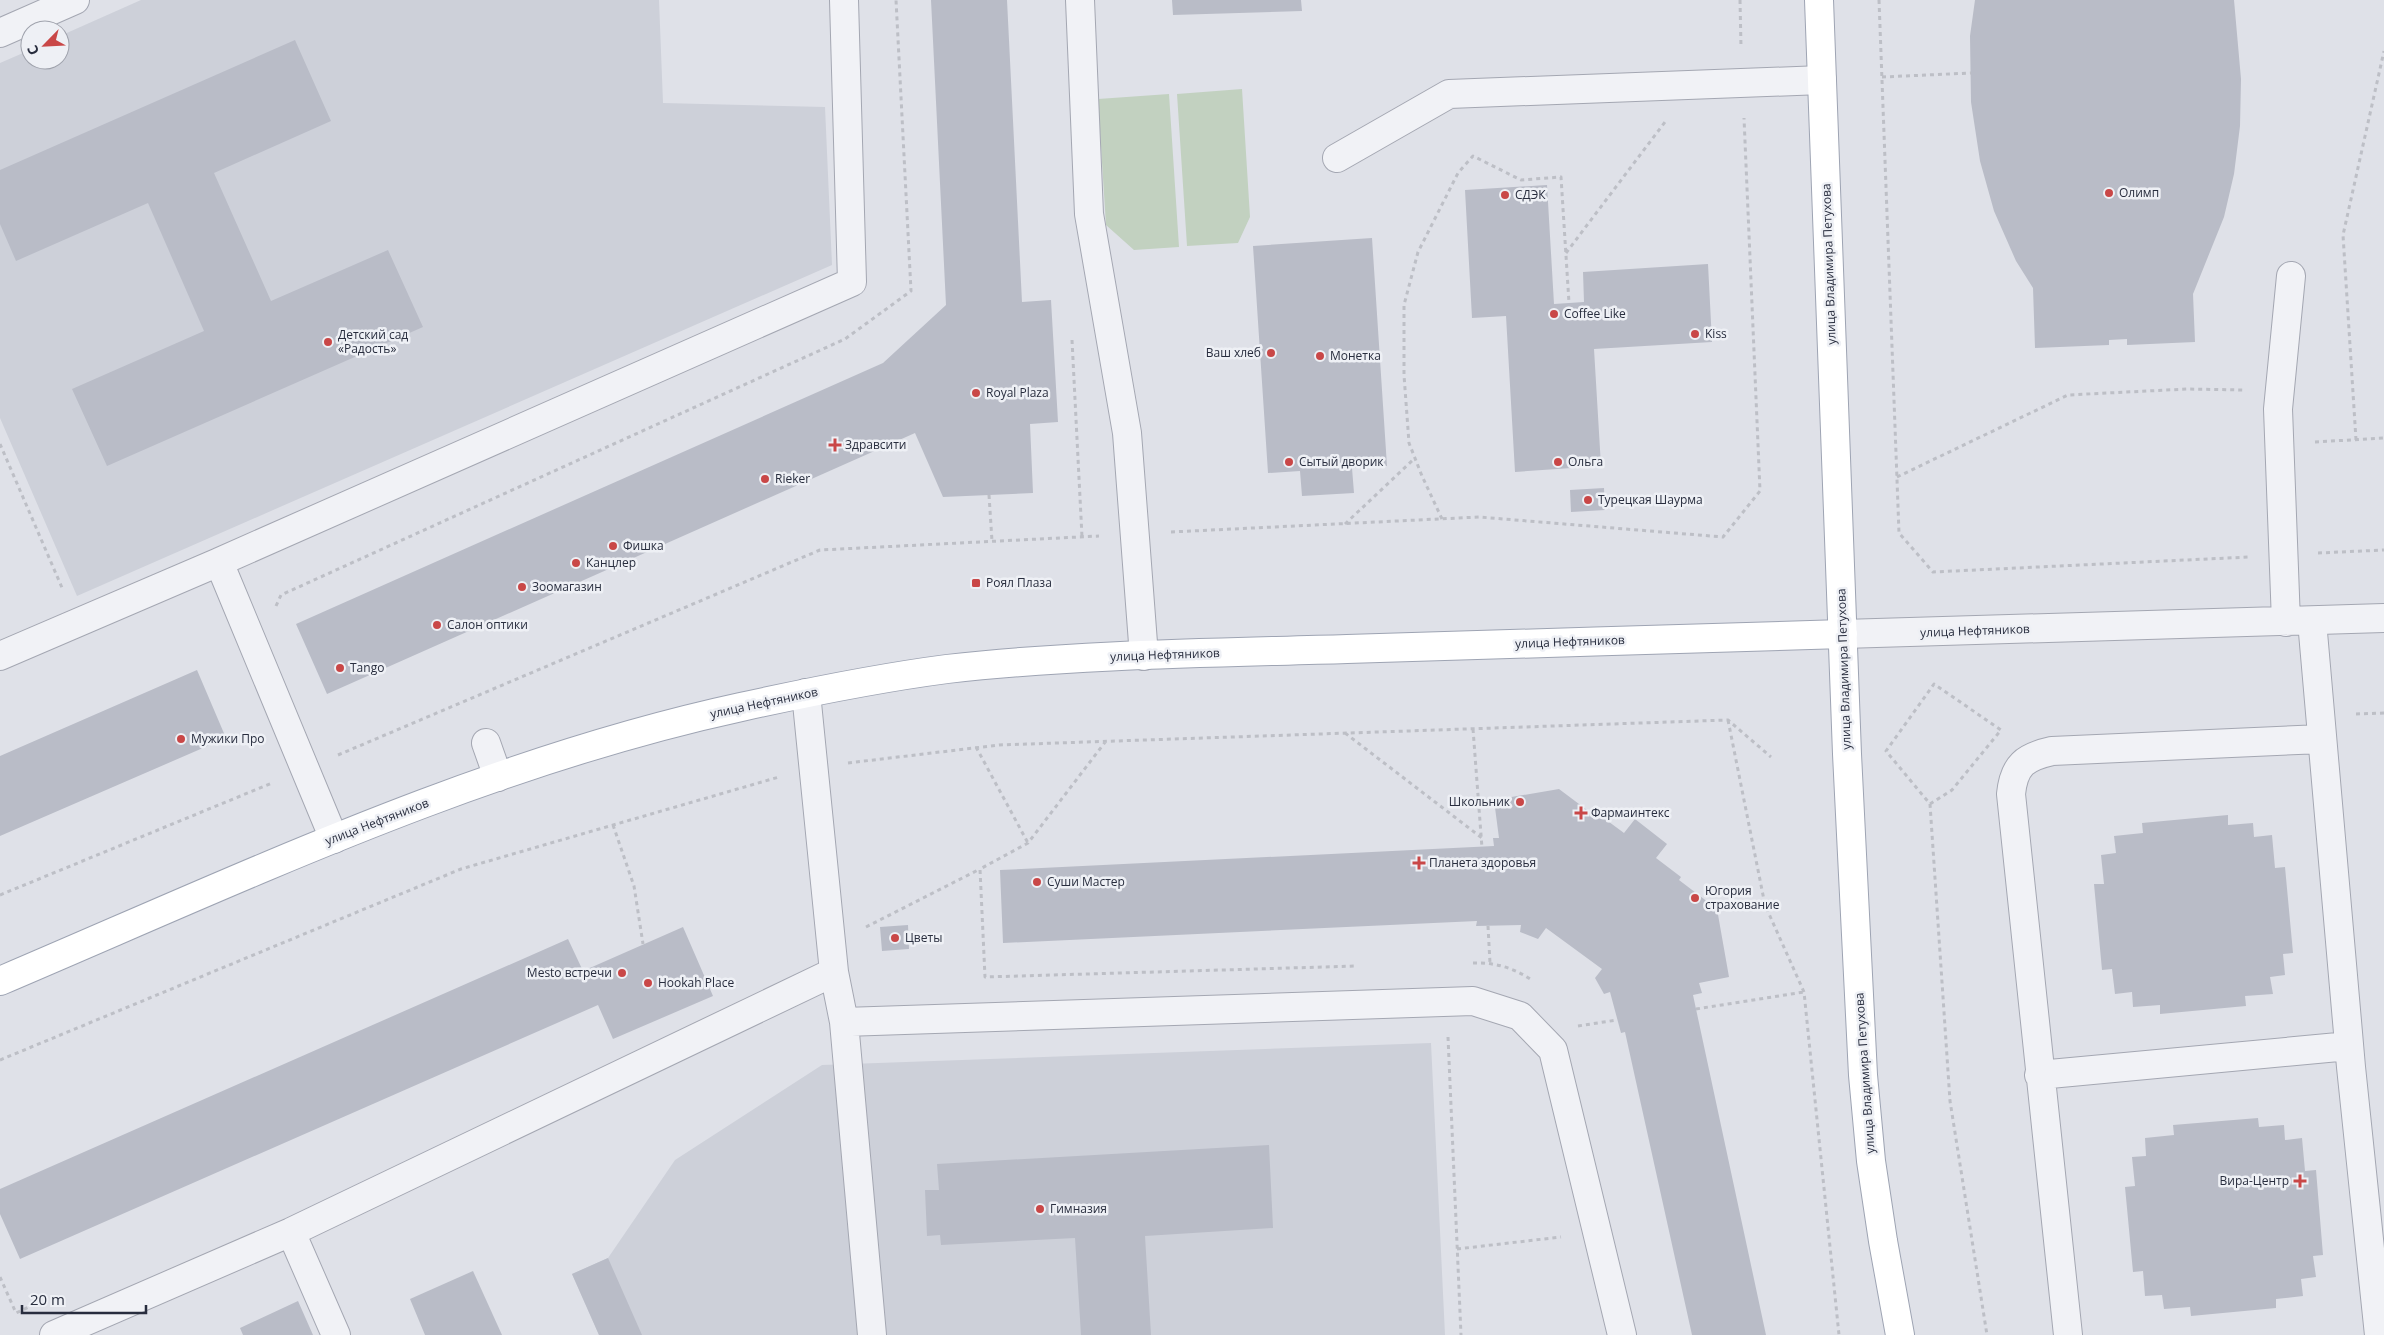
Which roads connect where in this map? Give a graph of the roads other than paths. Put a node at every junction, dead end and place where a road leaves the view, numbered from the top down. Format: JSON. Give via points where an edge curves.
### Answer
{"nodes":[{"id":1,"x":76,"y":0,"type":"edge"},
{"id":2,"x":844,"y":0,"type":"edge"},
{"id":3,"x":1080,"y":0,"type":"edge"},
{"id":4,"x":1819,"y":0,"type":"edge"},
{"id":5,"x":0,"y":33,"type":"edge"},
{"id":6,"x":1822,"y":80,"type":"junction"},
{"id":7,"x":1337,"y":158,"type":"dead end"},
{"id":8,"x":2291,"y":276,"type":"dead end"},
{"id":9,"x":219,"y":562,"type":"junction"},
{"id":10,"x":2384,"y":618,"type":"edge"},
{"id":11,"x":2299,"y":622,"type":"junction"},
{"id":12,"x":1843,"y":634,"type":"junction"},
{"id":13,"x":0,"y":656,"type":"edge"},
{"id":14,"x":1144,"y":656,"type":"junction"},
{"id":15,"x":806,"y":693,"type":"junction"},
{"id":16,"x":2322,"y":739,"type":"junction"},
{"id":17,"x":486,"y":743,"type":"dead end"},
{"id":18,"x":498,"y":777,"type":"junction"},
{"id":19,"x":334,"y":838,"type":"junction"},
{"id":20,"x":834,"y":972,"type":"junction"},
{"id":21,"x":0,"y":981,"type":"edge"},
{"id":22,"x":844,"y":1022,"type":"junction"},
{"id":23,"x":2349,"y":1046,"type":"junction"},
{"id":24,"x":2039,"y":1075,"type":"junction"},
{"id":25,"x":291,"y":1232,"type":"junction"},
{"id":26,"x":54,"y":1335,"type":"edge"},
{"id":27,"x":336,"y":1335,"type":"edge"},
{"id":28,"x":872,"y":1335,"type":"edge"},
{"id":29,"x":1622,"y":1335,"type":"edge"},
{"id":30,"x":1900,"y":1335,"type":"edge"},
{"id":31,"x":2068,"y":1335,"type":"edge"},
{"id":32,"x":2379,"y":1335,"type":"edge"}],
"edges":[{"from":1,"to":5,"type":"street"},
{"from":2,"to":9,"type":"street","via":[[852,282]]},
{"from":3,"to":14,"type":"street","via":[[1089,214],[1127,433]]},
{"from":4,"to":6,"type":"main road","name":"улица Владимира Петухова"},
{"from":6,"to":7,"type":"street","via":[[1449,94]]},
{"from":6,"to":12,"type":"main road","name":"улица Владимира Петухова"},
{"from":8,"to":11,"type":"street","via":[[2279,391],[2278,444],[2283,555]]},
{"from":9,"to":13,"type":"street"},
{"from":9,"to":19,"type":"street"},
{"from":10,"to":11,"type":"street","name":"улица Нефтяников"},
{"from":11,"to":12,"type":"street","name":"улица Нефтяников"},
{"from":11,"to":16,"type":"street"},
{"from":12,"to":14,"type":"main road","name":"улица Нефтяников"},
{"from":12,"to":30,"type":"main road","name":"улица Владимира Петухова","via":[[1863,1075],[1872,1169]]},
{"from":14,"to":15,"type":"main road","name":"улица Нефтяников","via":[[948,669]]},
{"from":15,"to":18,"type":"main road","name":"улица Нефтяников","via":[[658,728]]},
{"from":15,"to":20,"type":"street"},
{"from":16,"to":23,"type":"street"},
{"from":16,"to":24,"type":"street","via":[[2052,751],[2022,763],[2013,778],[2011,794]]},
{"from":17,"to":18,"type":"street"},
{"from":18,"to":19,"type":"main road","name":"улица Нефтяников"},
{"from":19,"to":21,"type":"main road","name":"улица Нефтяников"},
{"from":20,"to":22,"type":"street"},
{"from":20,"to":25,"type":"street"},
{"from":22,"to":28,"type":"street"},
{"from":22,"to":29,"type":"street","via":[[1473,1001],[1520,1016],[1553,1050]]},
{"from":23,"to":24,"type":"street"},
{"from":23,"to":32,"type":"street"},
{"from":24,"to":31,"type":"street"},
{"from":25,"to":26,"type":"street"},
{"from":25,"to":27,"type":"street"}]}
